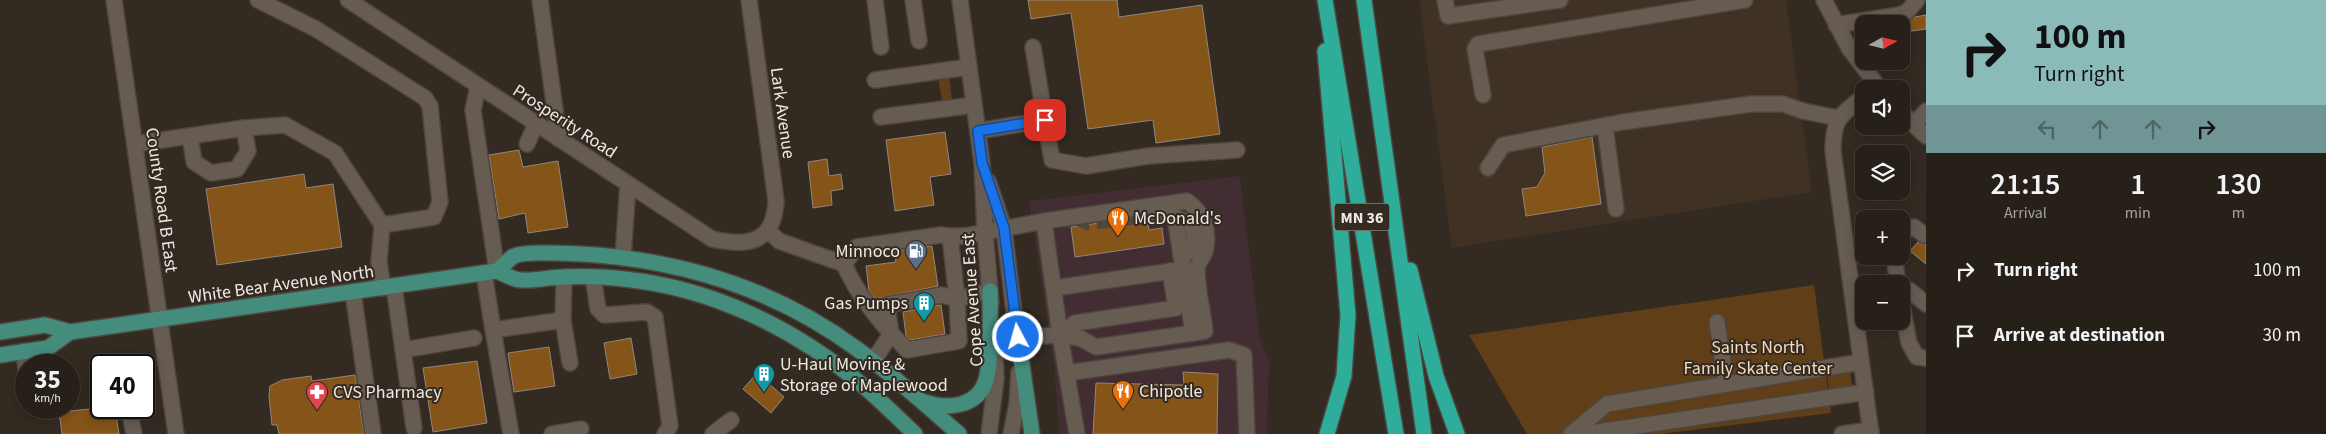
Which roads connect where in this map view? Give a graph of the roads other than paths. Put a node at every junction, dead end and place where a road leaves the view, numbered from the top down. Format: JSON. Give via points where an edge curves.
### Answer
{"nodes":[{"id":1,"x":119,"y":0,"type":"edge"},
{"id":2,"x":258,"y":0,"type":"edge"},
{"id":3,"x":348,"y":0,"type":"edge"},
{"id":4,"x":540,"y":0,"type":"edge"},
{"id":5,"x":749,"y":0,"type":"edge"},
{"id":6,"x":875,"y":0,"type":"edge"},
{"id":7,"x":913,"y":0,"type":"edge"},
{"id":8,"x":960,"y":0,"type":"edge"},
{"id":9,"x":1321,"y":0,"type":"edge"},
{"id":10,"x":1326,"y":0,"type":"edge"},
{"id":11,"x":1364,"y":0,"type":"edge"},
{"id":12,"x":1445,"y":0,"type":"edge"},
{"id":13,"x":1560,"y":0,"type":"edge"},
{"id":14,"x":1745,"y":0,"type":"edge"},
{"id":15,"x":1824,"y":0,"type":"edge"},
{"id":16,"x":1917,"y":0,"type":"edge"},
{"id":17,"x":1836,"y":25,"type":"junction"},
{"id":18,"x":919,"y":41,"type":"dead end"},
{"id":19,"x":1033,"y":46,"type":"dead end"},
{"id":20,"x":881,"y":47,"type":"dead end"},
{"id":21,"x":969,"y":67,"type":"junction"},
{"id":22,"x":875,"y":80,"type":"dead end"},
{"id":23,"x":1871,"y":80,"type":"edge"},
{"id":24,"x":478,"y":86,"type":"junction"},
{"id":25,"x":1483,"y":95,"type":"dead end"},
{"id":26,"x":1855,"y":104,"type":"edge"},
{"id":27,"x":974,"y":105,"type":"junction"},
{"id":28,"x":1926,"y":111,"type":"edge"},
{"id":29,"x":881,"y":117,"type":"dead end"},
{"id":30,"x":1838,"y":118,"type":"junction"},
{"id":31,"x":1045,"y":120,"type":"junction"},
{"id":32,"x":1910,"y":120,"type":"edge"},
{"id":33,"x":536,"y":124,"type":"junction"},
{"id":34,"x":1914,"y":124,"type":"junction"},
{"id":35,"x":1605,"y":126,"type":"junction"},
{"id":36,"x":244,"y":128,"type":"junction"},
{"id":37,"x":978,"y":131,"type":"junction"},
{"id":38,"x":190,"y":136,"type":"junction"},
{"id":39,"x":1926,"y":136,"type":"edge"},
{"id":40,"x":559,"y":139,"type":"junction"},
{"id":41,"x":135,"y":144,"type":"junction"},
{"id":42,"x":527,"y":144,"type":"dead end"},
{"id":43,"x":1384,"y":144,"type":"junction"},
{"id":44,"x":1237,"y":150,"type":"dead end"},
{"id":45,"x":982,"y":163,"type":"junction"},
{"id":46,"x":1488,"y":168,"type":"dead end"},
{"id":47,"x":628,"y":184,"type":"junction"},
{"id":48,"x":1616,"y":210,"type":"dead end"},
{"id":49,"x":1148,"y":215,"type":"tunnel mouth"},
{"id":50,"x":1044,"y":222,"type":"junction"},
{"id":51,"x":382,"y":225,"type":"junction"},
{"id":52,"x":1004,"y":228,"type":"junction"},
{"id":53,"x":1910,"y":229,"type":"edge"},
{"id":54,"x":768,"y":230,"type":"junction"},
{"id":55,"x":985,"y":233,"type":"junction"},
{"id":56,"x":1924,"y":235,"type":"dead end"},
{"id":57,"x":950,"y":236,"type":"junction"},
{"id":58,"x":623,"y":258,"type":"junction"},
{"id":59,"x":844,"y":264,"type":"junction"},
{"id":60,"x":1183,"y":266,"type":"junction"},
{"id":61,"x":490,"y":272,"type":"junction"},
{"id":62,"x":1855,"y":275,"type":"edge"},
{"id":63,"x":564,"y":277,"type":"junction"},
{"id":64,"x":593,"y":277,"type":"junction"},
{"id":65,"x":389,"y":287,"type":"junction"},
{"id":66,"x":1054,"y":288,"type":"junction"},
{"id":67,"x":990,"y":291,"type":"junction"},
{"id":68,"x":1910,"y":291,"type":"edge"},
{"id":69,"x":353,"y":292,"type":"junction"},
{"id":70,"x":957,"y":299,"type":"junction"},
{"id":71,"x":1926,"y":304,"type":"edge"},
{"id":72,"x":1189,"y":306,"type":"junction"},
{"id":73,"x":160,"y":320,"type":"junction"},
{"id":74,"x":563,"y":320,"type":"junction"},
{"id":75,"x":1717,"y":322,"type":"dead end"},
{"id":76,"x":493,"y":330,"type":"junction"},
{"id":77,"x":1860,"y":330,"type":"edge"},
{"id":78,"x":1907,"y":330,"type":"edge"},
{"id":79,"x":0,"y":332,"type":"edge"},
{"id":80,"x":70,"y":332,"type":"junction"},
{"id":81,"x":891,"y":334,"type":"junction"},
{"id":82,"x":1060,"y":335,"type":"junction"},
{"id":83,"x":1018,"y":337,"type":"junction"},
{"id":84,"x":474,"y":338,"type":"dead end"},
{"id":85,"x":403,"y":350,"type":"junction"},
{"id":86,"x":24,"y":351,"type":"junction"},
{"id":87,"x":24,"y":354,"type":"edge"},
{"id":88,"x":0,"y":355,"type":"edge"},
{"id":89,"x":1926,"y":358,"type":"edge"},
{"id":90,"x":874,"y":361,"type":"junction"},
{"id":91,"x":1861,"y":362,"type":"junction"},
{"id":92,"x":570,"y":363,"type":"dead end"},
{"id":93,"x":1067,"y":373,"type":"junction"},
{"id":94,"x":1726,"y":384,"type":"junction"},
{"id":95,"x":1690,"y":390,"type":"junction"},
{"id":96,"x":1866,"y":392,"type":"junction"},
{"id":97,"x":919,"y":399,"type":"junction"},
{"id":98,"x":1694,"y":417,"type":"junction"},
{"id":99,"x":124,"y":419,"type":"edge"},
{"id":100,"x":131,"y":419,"type":"edge"},
{"id":101,"x":731,"y":420,"type":"dead end"},
{"id":102,"x":414,"y":428,"type":"dead end"},
{"id":103,"x":580,"y":429,"type":"dead end"},
{"id":104,"x":1871,"y":432,"type":"edge"},
{"id":105,"x":126,"y":434,"type":"edge"},
{"id":106,"x":134,"y":434,"type":"edge"},
{"id":107,"x":176,"y":434,"type":"edge"},
{"id":108,"x":373,"y":434,"type":"edge"},
{"id":109,"x":511,"y":434,"type":"edge"},
{"id":110,"x":552,"y":434,"type":"edge"},
{"id":111,"x":665,"y":434,"type":"edge"},
{"id":112,"x":714,"y":434,"type":"edge"},
{"id":113,"x":916,"y":434,"type":"edge"},
{"id":114,"x":959,"y":434,"type":"edge"},
{"id":115,"x":989,"y":434,"type":"edge"},
{"id":116,"x":1011,"y":434,"type":"edge"},
{"id":117,"x":1032,"y":434,"type":"edge"},
{"id":118,"x":1077,"y":434,"type":"edge"},
{"id":119,"x":1246,"y":434,"type":"edge"},
{"id":120,"x":1328,"y":434,"type":"edge"},
{"id":121,"x":1396,"y":434,"type":"edge"},
{"id":122,"x":1424,"y":434,"type":"edge"},
{"id":123,"x":1457,"y":434,"type":"edge"},
{"id":124,"x":1571,"y":434,"type":"edge"},
{"id":125,"x":1584,"y":434,"type":"edge"},
{"id":126,"x":1842,"y":434,"type":"edge"}],
"edges":[{"from":1,"to":41,"type":"street","name":"County Road B East"},
{"from":2,"to":51,"type":"street","via":[[316,29],[425,98],[430,106],[440,202],[434,218]]},
{"from":3,"to":24,"type":"street","name":"Prosperity Road"},
{"from":4,"to":40,"type":"street"},
{"from":5,"to":54,"type":"street","name":"Lark Avenue","via":[[776,200],[776,216]]},
{"from":6,"to":20,"type":"street"},
{"from":7,"to":18,"type":"street"},
{"from":8,"to":21,"type":"street","name":"Cope Avenue East"},
{"from":9,"to":120,"type":"highway","via":[[1348,315],[1344,376]]},
{"from":10,"to":121,"type":"highway","number":"MN 36"},
{"from":11,"to":43,"type":"highway","number":"MN 36"},
{"from":12,"to":13,"type":"street","via":[[1448,16]]},
{"from":14,"to":25,"type":"street","via":[[1478,44],[1475,49]]},
{"from":15,"to":17,"type":"street"},
{"from":16,"to":17,"type":"street","via":[[1907,12],[1899,15]]},
{"from":17,"to":23,"type":"street"},
{"from":19,"to":31,"type":"street"},
{"from":21,"to":22,"type":"street"},
{"from":21,"to":27,"type":"street","name":"Cope Avenue East"},
{"from":24,"to":33,"type":"street","name":"Prosperity Road"},
{"from":24,"to":61,"type":"street","via":[[473,110]]},
{"from":26,"to":30,"type":"street"},
{"from":27,"to":29,"type":"street"},
{"from":27,"to":37,"type":"street","name":"Cope Avenue East"},
{"from":28,"to":34,"type":"street"},
{"from":30,"to":35,"type":"street","via":[[1783,104],[1751,104]]},
{"from":30,"to":62,"type":"street","via":[[1833,151]]},
{"from":31,"to":37,"type":"street"},
{"from":31,"to":44,"type":"street","via":[[1052,160],[1086,166],[1148,156]]},
{"from":32,"to":34,"type":"street"},
{"from":33,"to":40,"type":"street","name":"Prosperity Road"},
{"from":33,"to":42,"type":"street"},
{"from":34,"to":39,"type":"street"},
{"from":35,"to":46,"type":"street","via":[[1503,145]]},
{"from":35,"to":48,"type":"street"},
{"from":36,"to":38,"type":"street"},
{"from":36,"to":38,"type":"street","via":[[248,152],[237,169],[211,173],[194,162]]},
{"from":36,"to":51,"type":"street","via":[[285,125],[335,152]]},
{"from":37,"to":45,"type":"street","name":"Cope Avenue East"},
{"from":38,"to":41,"type":"street"},
{"from":40,"to":47,"type":"street","name":"Prosperity Road"},
{"from":41,"to":73,"type":"street","name":"County Road B East"},
{"from":43,"to":122,"type":"highway","number":"MN 36"},
{"from":43,"to":123,"type":"highway","via":[[1424,331]]},
{"from":45,"to":52,"type":"street","name":"Cope Avenue East"},
{"from":45,"to":55,"type":"street","name":"Cope Avenue East"},
{"from":47,"to":54,"type":"street","name":"Prosperity Road","via":[[712,239],[733,243],[754,241]]},
{"from":47,"to":58,"type":"street"},
{"from":49,"to":60,"type":"street","via":[[1164,213],[1190,224],[1194,246]]},
{"from":50,"to":52,"type":"street"},
{"from":50,"to":60,"type":"street","via":[[1187,201],[1198,208],[1207,238],[1204,253]]},
{"from":50,"to":66,"type":"street"},
{"from":51,"to":65,"type":"street","via":[[379,262]]},
{"from":52,"to":55,"type":"street"},
{"from":52,"to":83,"type":"street","name":"Cope Avenue East"},
{"from":53,"to":56,"type":"street","via":[[1914,227]]},
{"from":54,"to":59,"type":"street","via":[[779,241]]},
{"from":55,"to":57,"type":"street"},
{"from":55,"to":67,"type":"street","name":"Cope Avenue East"},
{"from":57,"to":59,"type":"street","via":[[856,247]]},
{"from":57,"to":70,"type":"street"},
{"from":58,"to":61,"type":"main road","name":"White Bear Avenue North","via":[[561,254],[515,256]]},
{"from":58,"to":90,"type":"main road","name":"White Bear Avenue North","via":[[683,268],[762,294],[821,325]]},
{"from":59,"to":81,"type":"street","via":[[853,285]]},
{"from":60,"to":66,"type":"street"},
{"from":60,"to":72,"type":"street"},
{"from":60,"to":72,"type":"street"},
{"from":61,"to":63,"type":"main road","name":"White Bear Avenue North","via":[[520,280]]},
{"from":61,"to":65,"type":"main road","name":"White Bear Avenue North"},
{"from":61,"to":76,"type":"street"},
{"from":63,"to":64,"type":"main road","name":"White Bear Avenue North"},
{"from":63,"to":74,"type":"street"},
{"from":64,"to":111,"type":"street","via":[[598,309],[604,315],[647,312],[655,317],[670,426]]},
{"from":64,"to":113,"type":"main road","name":"White Bear Avenue North","via":[[670,287],[719,301],[763,319],[839,366]]},
{"from":65,"to":69,"type":"main road","name":"White Bear Avenue North"},
{"from":65,"to":85,"type":"street"},
{"from":66,"to":82,"type":"street"},
{"from":67,"to":70,"type":"street"},
{"from":67,"to":97,"type":"main road","via":[[988,367],[983,386],[971,399],[952,407]]},
{"from":67,"to":115,"type":"street","name":"Cope Avenue East","via":[[996,379]]},
{"from":68,"to":71,"type":"street"},
{"from":69,"to":73,"type":"main road","name":"White Bear Avenue North"},
{"from":69,"to":108,"type":"street"},
{"from":70,"to":81,"type":"street","via":[[942,295],[887,305]]},
{"from":70,"to":81,"type":"street","via":[[959,341],[907,350]]},
{"from":72,"to":82,"type":"street","via":[[1075,323]]},
{"from":72,"to":82,"type":"street","via":[[1193,333],[1096,347],[1080,338]]},
{"from":73,"to":80,"type":"main road","name":"White Bear Avenue North"},
{"from":73,"to":107,"type":"street","name":"County Road B East"},
{"from":74,"to":76,"type":"street"},
{"from":74,"to":92,"type":"street"},
{"from":75,"to":94,"type":"street"},
{"from":76,"to":109,"type":"street"},
{"from":77,"to":91,"type":"street"},
{"from":78,"to":89,"type":"street","via":[[1917,357]]},
{"from":79,"to":80,"type":"main road","name":"White Bear Avenue North","via":[[45,325]]},
{"from":80,"to":86,"type":"main road","name":"White Bear Avenue North","via":[[48,348]]},
{"from":81,"to":90,"type":"street"},
{"from":82,"to":83,"type":"street"},
{"from":82,"to":93,"type":"street"},
{"from":83,"to":116,"type":"street","name":"Cope Avenue East","via":[[1019,384]]},
{"from":83,"to":117,"type":"main road"},
{"from":84,"to":85,"type":"street"},
{"from":85,"to":102,"type":"street"},
{"from":86,"to":87,"type":"street"},
{"from":86,"to":88,"type":"main road","name":"White Bear Avenue North"},
{"from":90,"to":97,"type":"main road","name":"White Bear Avenue North"},
{"from":91,"to":94,"type":"street"},
{"from":91,"to":96,"type":"street"},
{"from":93,"to":118,"type":"street"},
{"from":93,"to":119,"type":"street","via":[[1229,350],[1244,355]]},
{"from":94,"to":95,"type":"street"},
{"from":95,"to":98,"type":"street"},
{"from":95,"to":124,"type":"street","via":[[1607,404]]},
{"from":96,"to":98,"type":"street"},
{"from":96,"to":104,"type":"street"},
{"from":97,"to":114,"type":"main road","name":"White Bear Avenue North"},
{"from":98,"to":125,"type":"street"},
{"from":99,"to":105,"type":"street"},
{"from":100,"to":106,"type":"street"},
{"from":101,"to":112,"type":"street"},
{"from":103,"to":110,"type":"street"},
{"from":104,"to":126,"type":"street"}]}
